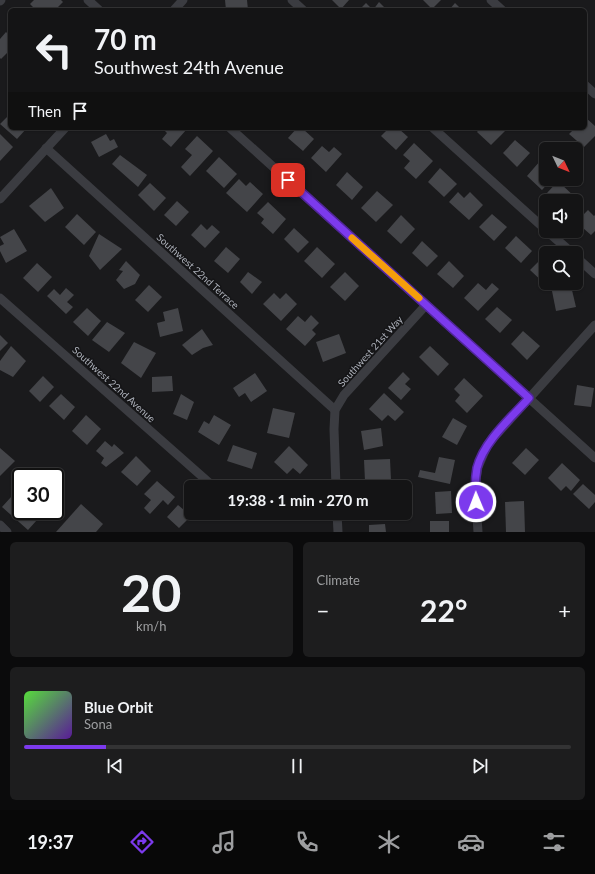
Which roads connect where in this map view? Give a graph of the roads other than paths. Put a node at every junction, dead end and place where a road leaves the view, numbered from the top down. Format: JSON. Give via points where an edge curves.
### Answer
{"nodes":[{"id":1,"x":88,"y":0,"type":"edge"},
{"id":2,"x":183,"y":0,"type":"edge"},
{"id":3,"x":292,"y":0,"type":"edge"},
{"id":4,"x":491,"y":0,"type":"edge"},
{"id":5,"x":97,"y":8,"type":"edge"},
{"id":6,"x":176,"y":8,"type":"edge"},
{"id":7,"x":301,"y":8,"type":"edge"},
{"id":8,"x":500,"y":8,"type":"edge"},
{"id":9,"x":587,"y":87,"type":"edge"},
{"id":10,"x":595,"y":94,"type":"edge"},
{"id":11,"x":63,"y":130,"type":"edge"},
{"id":12,"x":232,"y":130,"type":"edge"},
{"id":13,"x":435,"y":130,"type":"edge"},
{"id":14,"x":46,"y":148,"type":"junction"},
{"id":15,"x":0,"y":199,"type":"edge"},
{"id":16,"x":539,"y":223,"type":"edge"},
{"id":17,"x":556,"y":238,"type":"edge"},
{"id":18,"x":564,"y":246,"type":"edge"},
{"id":19,"x":583,"y":263,"type":"edge"},
{"id":20,"x":595,"y":274,"type":"edge"},
{"id":21,"x":0,"y":298,"type":"edge"},
{"id":22,"x":426,"y":304,"type":"junction"},
{"id":23,"x":595,"y":325,"type":"edge"},
{"id":24,"x":529,"y":398,"type":"junction"},
{"id":25,"x":335,"y":410,"type":"junction"},
{"id":26,"x":595,"y":458,"type":"edge"},
{"id":27,"x":206,"y":480,"type":"edge"},
{"id":28,"x":336,"y":480,"type":"edge"},
{"id":29,"x":337,"y":520,"type":"edge"},
{"id":30,"x":0,"y":525,"type":"edge"},
{"id":31,"x":7,"y":532,"type":"edge"},
{"id":32,"x":338,"y":532,"type":"edge"},
{"id":33,"x":478,"y":532,"type":"edge"}],
"edges":[{"from":1,"to":5,"type":"street"},
{"from":2,"to":6,"type":"street"},
{"from":3,"to":7,"type":"street"},
{"from":4,"to":8,"type":"street"},
{"from":9,"to":10,"type":"street"},
{"from":11,"to":14,"type":"street"},
{"from":12,"to":22,"type":"street"},
{"from":13,"to":16,"type":"street"},
{"from":14,"to":15,"type":"street"},
{"from":14,"to":25,"type":"street","name":"Southwest 22nd Terrace"},
{"from":17,"to":18,"type":"street"},
{"from":19,"to":20,"type":"street"},
{"from":21,"to":27,"type":"street","name":"Southwest 22nd Avenue"},
{"from":22,"to":24,"type":"street"},
{"from":22,"to":25,"type":"street","name":"Southwest 21st Way","via":[[344,395]]},
{"from":23,"to":24,"type":"street"},
{"from":24,"to":26,"type":"street"},
{"from":24,"to":33,"type":"street","via":[[488,444],[478,467],[475,486]]},
{"from":25,"to":28,"type":"street","name":"Southwest 21st Way"},
{"from":29,"to":32,"type":"street"},
{"from":30,"to":31,"type":"street"}]}
